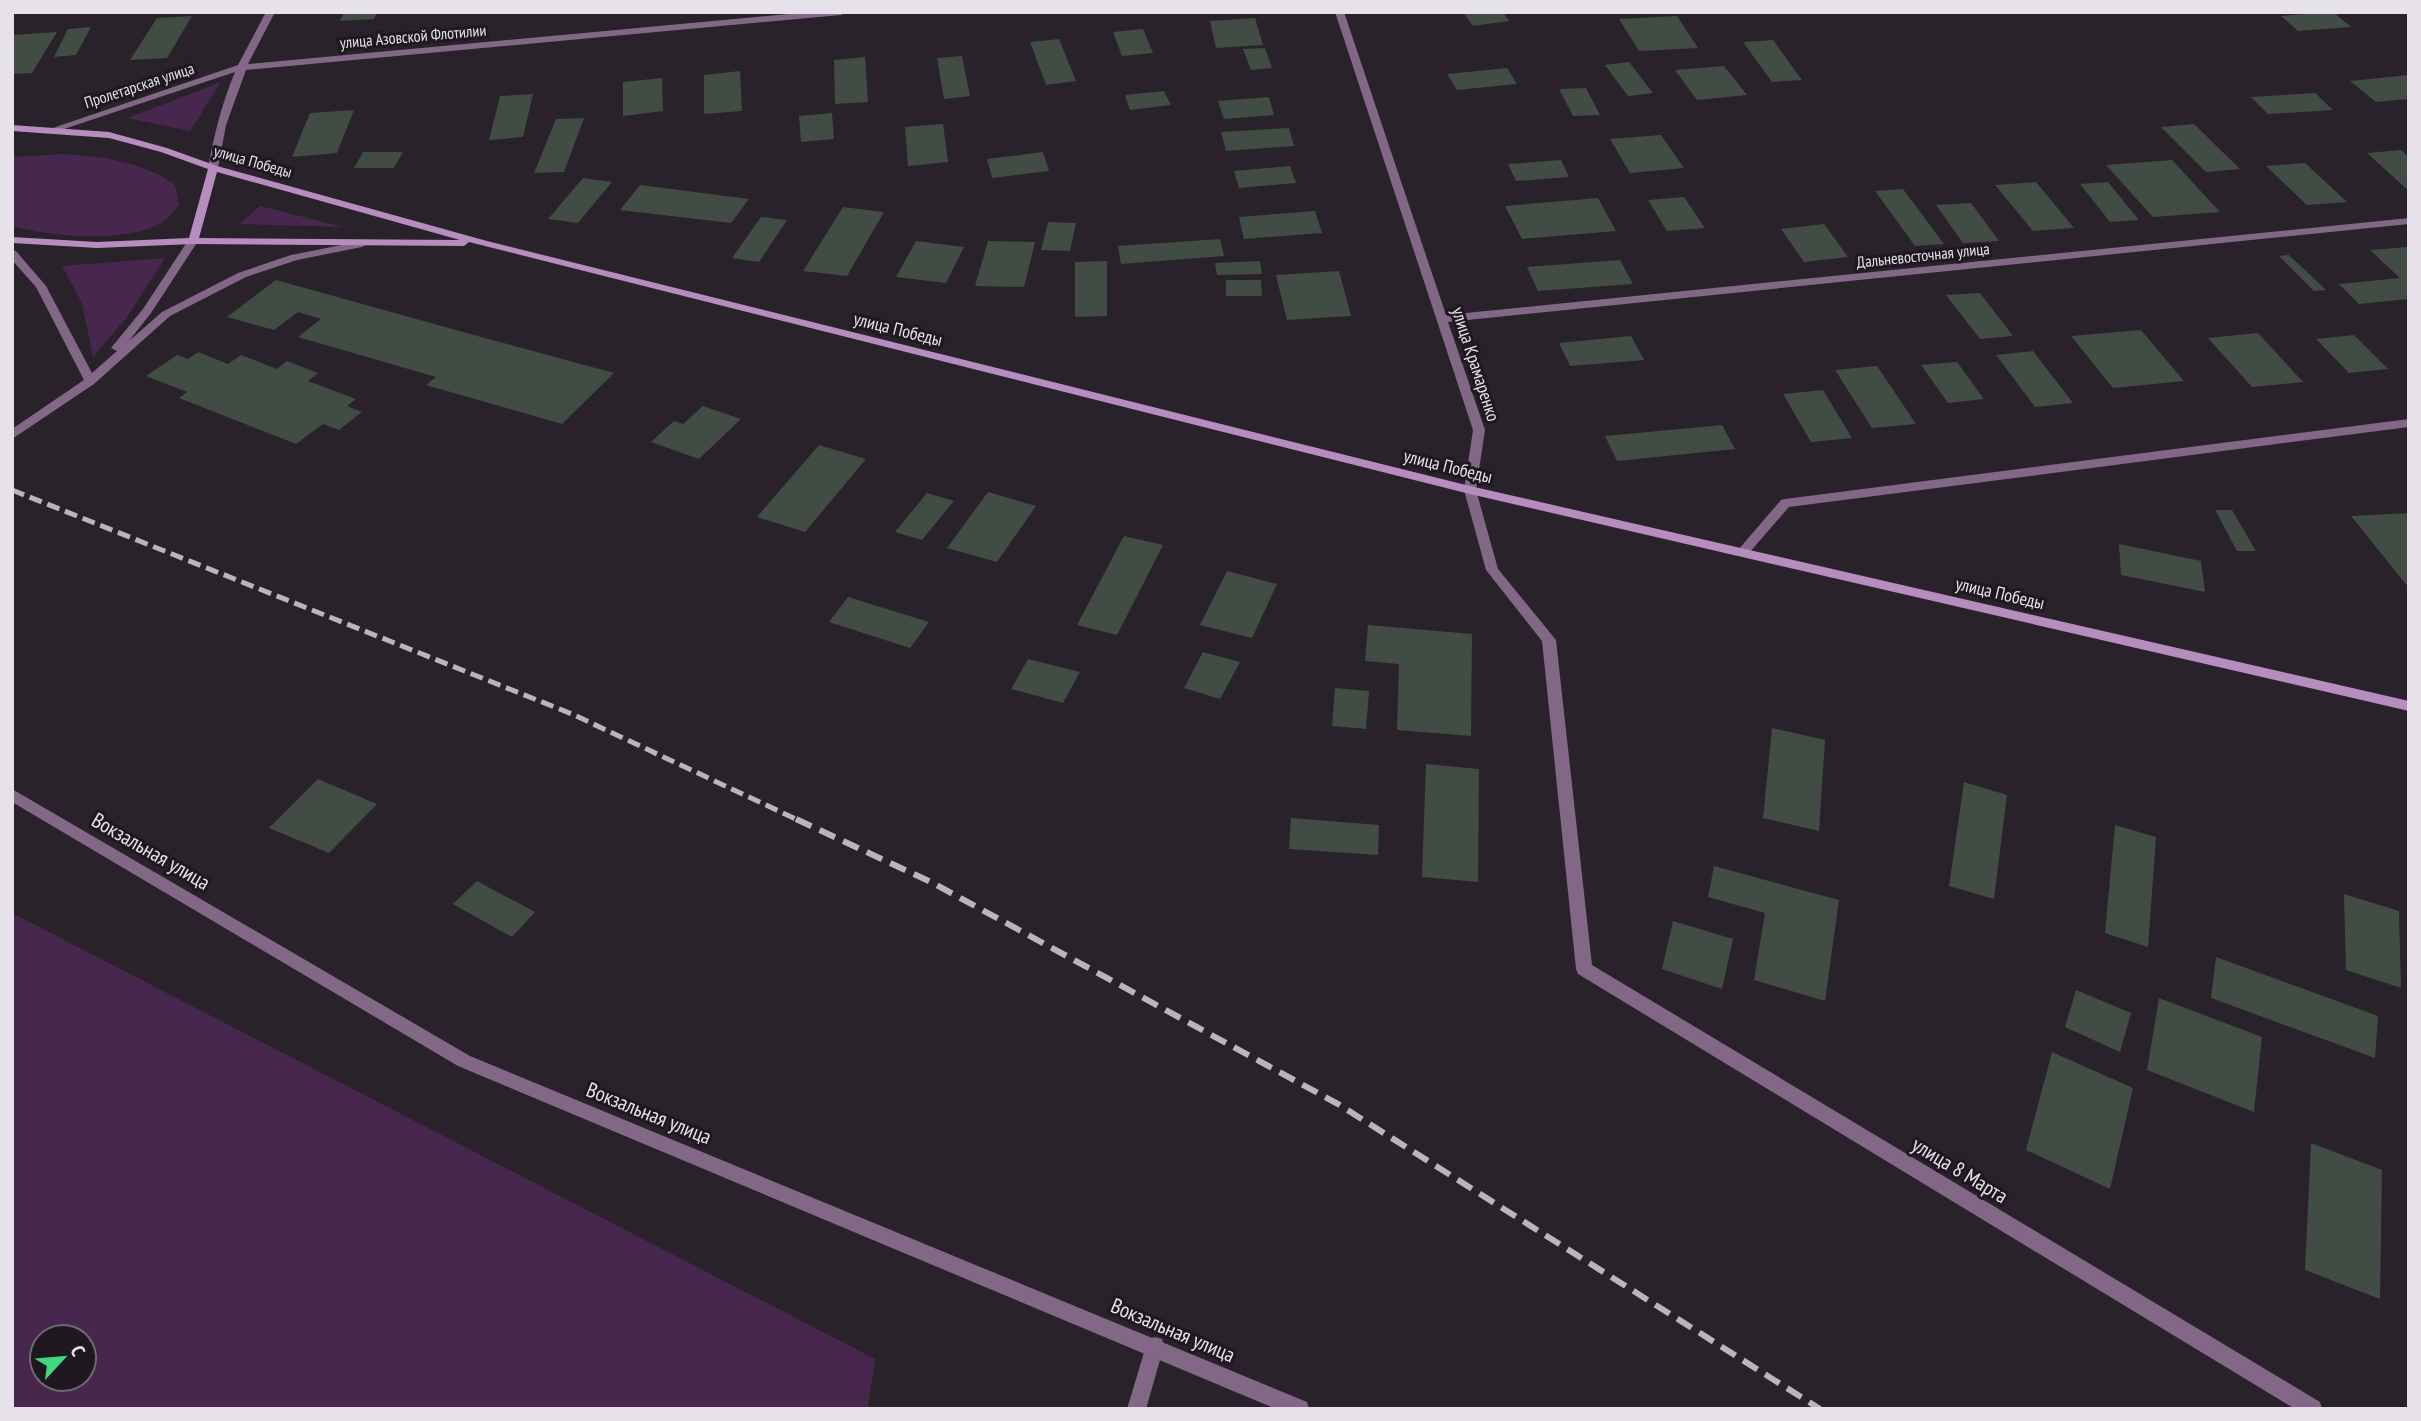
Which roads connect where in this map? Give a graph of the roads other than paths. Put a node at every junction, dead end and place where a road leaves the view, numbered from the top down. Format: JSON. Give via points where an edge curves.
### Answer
{"nodes":[{"id":1,"x":271,"y":12,"type":"edge"},
{"id":2,"x":841,"y":12,"type":"edge"},
{"id":3,"x":1339,"y":12,"type":"edge"},
{"id":4,"x":239,"y":68,"type":"junction"},
{"id":5,"x":12,"y":128,"type":"edge"},
{"id":6,"x":49,"y":131,"type":"junction"},
{"id":7,"x":12,"y":135,"type":"edge"},
{"id":8,"x":213,"y":168,"type":"junction"},
{"id":9,"x":2409,"y":221,"type":"edge"},
{"id":10,"x":12,"y":240,"type":"edge"},
{"id":11,"x":193,"y":241,"type":"junction"},
{"id":12,"x":483,"y":243,"type":"junction"},
{"id":13,"x":362,"y":244,"type":"junction"},
{"id":14,"x":12,"y":253,"type":"edge"},
{"id":15,"x":1441,"y":319,"type":"junction"},
{"id":16,"x":90,"y":381,"type":"junction"},
{"id":17,"x":2409,"y":423,"type":"edge"},
{"id":18,"x":12,"y":435,"type":"edge"},
{"id":19,"x":1470,"y":490,"type":"junction"},
{"id":20,"x":1744,"y":550,"type":"junction"},
{"id":21,"x":2409,"y":706,"type":"edge"},
{"id":22,"x":12,"y":795,"type":"edge"},
{"id":23,"x":1584,"y":970,"type":"joint"},
{"id":24,"x":1155,"y":1346,"type":"junction"},
{"id":25,"x":1136,"y":1409,"type":"edge"},
{"id":26,"x":1300,"y":1409,"type":"edge"},
{"id":27,"x":2313,"y":1409,"type":"edge"}],
"edges":[{"from":1,"to":4,"type":"street"},
{"from":2,"to":4,"type":"street","name":"улица Азовской Флотилии"},
{"from":3,"to":15,"type":"street","name":"улица Крамаренко"},
{"from":4,"to":6,"type":"street","name":"Пролетарская улица"},
{"from":4,"to":8,"type":"street","via":[[219,125]]},
{"from":5,"to":6,"type":"street","name":"улица Победы"},
{"from":6,"to":7,"type":"street"},
{"from":6,"to":8,"type":"street","name":"улица Победы","via":[[108,135]]},
{"from":8,"to":11,"type":"street"},
{"from":8,"to":12,"type":"street","name":"улица Победы"},
{"from":9,"to":15,"type":"street","name":"Дальневосточная улица"},
{"from":10,"to":11,"type":"street","name":"улица Победы","via":[[97,245]]},
{"from":11,"to":13,"type":"street","name":"улица Победы"},
{"from":11,"to":16,"type":"street","via":[[147,311]]},
{"from":12,"to":13,"type":"street","name":"улица Победы"},
{"from":12,"to":19,"type":"street","name":"улица Победы"},
{"from":13,"to":16,"type":"street","via":[[295,257],[242,275],[166,314]]},
{"from":14,"to":16,"type":"street","via":[[41,286]]},
{"from":15,"to":19,"type":"street","name":"улица Крамаренко","via":[[1479,430]]},
{"from":16,"to":18,"type":"street"},
{"from":17,"to":20,"type":"street","via":[[1785,503]]},
{"from":19,"to":20,"type":"street","name":"улица Победы"},
{"from":19,"to":23,"type":"street","name":"улица Крамаренко","via":[[1492,570],[1549,640]]},
{"from":20,"to":21,"type":"street","name":"улица Победы"},
{"from":22,"to":24,"type":"street","name":"Вокзальная улица","via":[[464,1061]]},
{"from":23,"to":27,"type":"street","name":"улица 8 Марта"},
{"from":24,"to":25,"type":"street"},
{"from":24,"to":26,"type":"street","name":"Вокзальная улица"}]}
